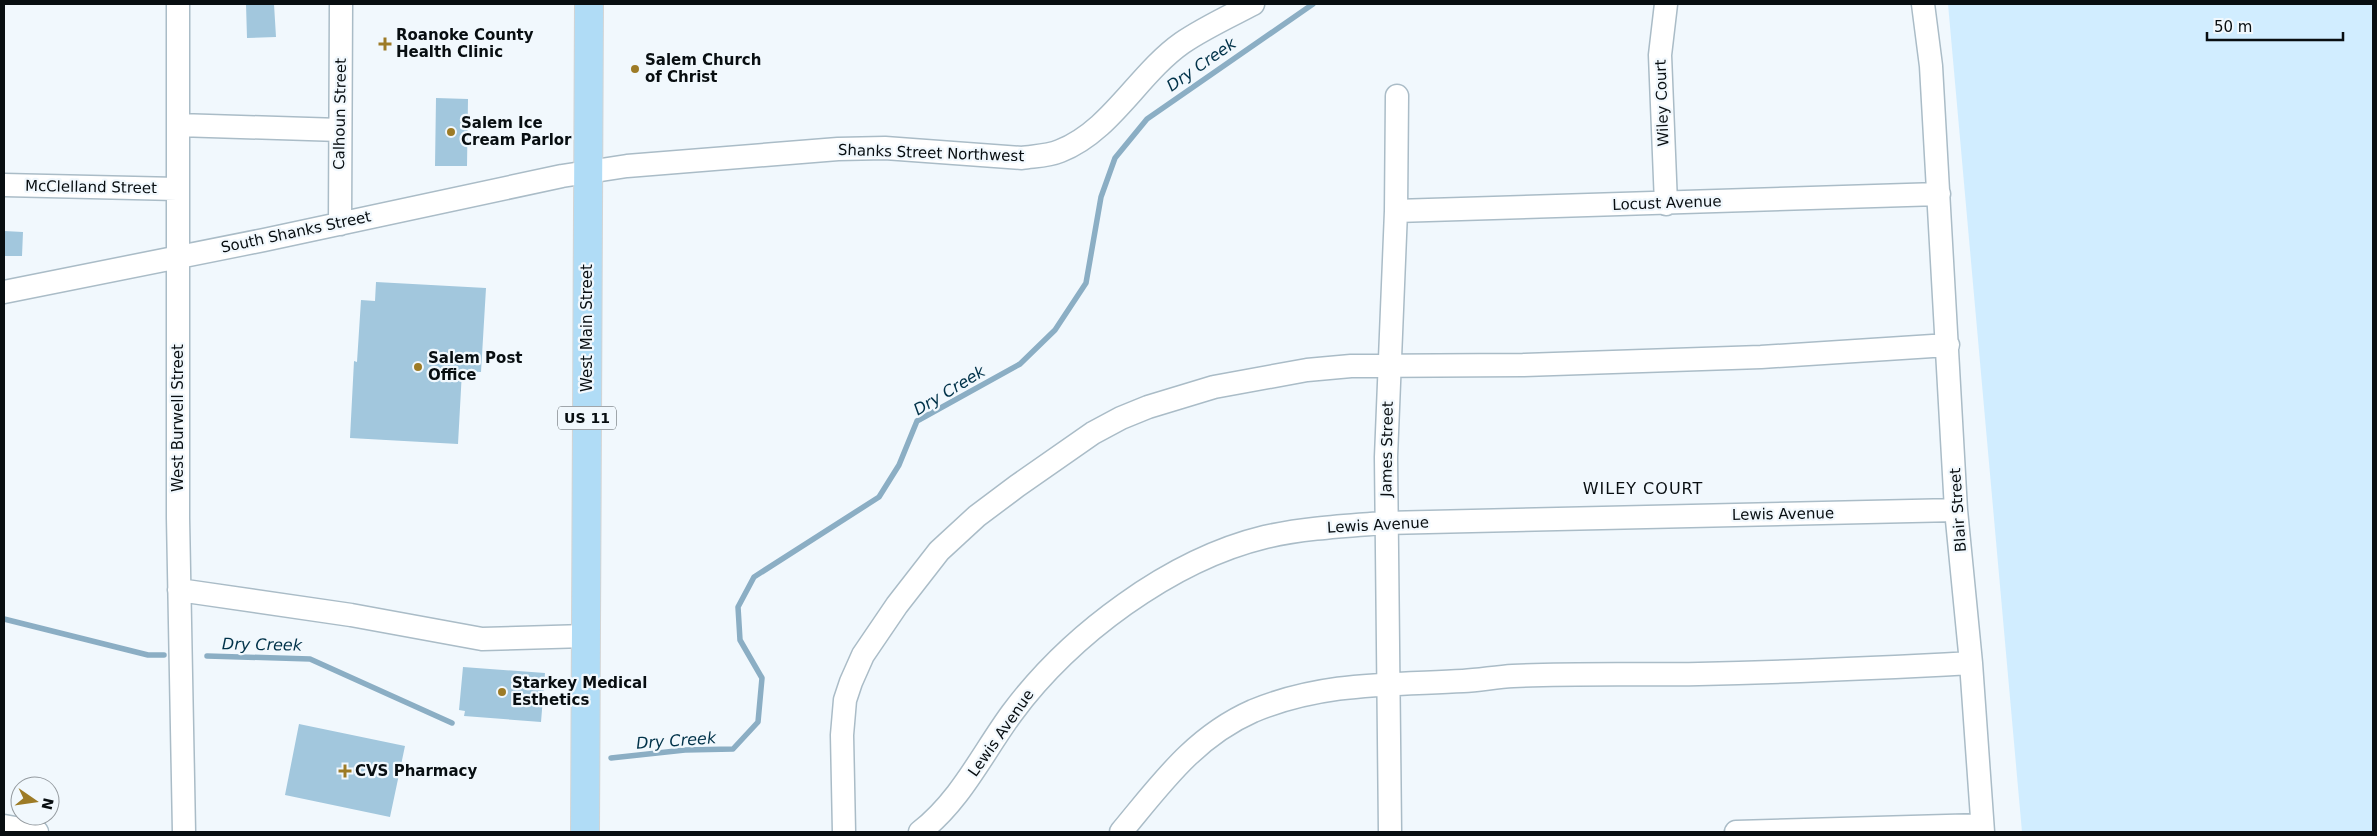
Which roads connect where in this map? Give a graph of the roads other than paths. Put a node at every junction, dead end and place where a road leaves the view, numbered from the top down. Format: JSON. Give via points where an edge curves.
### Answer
{"nodes":[{"id":1,"x":178,"y":4,"type":"edge"},
{"id":2,"x":341,"y":4,"type":"edge"},
{"id":3,"x":589,"y":4,"type":"edge"},
{"id":4,"x":1253,"y":4,"type":"edge"},
{"id":5,"x":1666,"y":4,"type":"edge"},
{"id":6,"x":1923,"y":4,"type":"edge"},
{"id":7,"x":1397,"y":96,"type":"dead end"},
{"id":8,"x":178,"y":125,"type":"junction"},
{"id":9,"x":340,"y":130,"type":"junction"},
{"id":10,"x":588,"y":171,"type":"junction"},
{"id":11,"x":4,"y":185,"type":"edge"},
{"id":12,"x":177,"y":189,"type":"junction"},
{"id":13,"x":1939,"y":194,"type":"junction"},
{"id":14,"x":1666,"y":204,"type":"junction"},
{"id":15,"x":1396,"y":211,"type":"junction"},
{"id":16,"x":340,"y":224,"type":"junction"},
{"id":17,"x":178,"y":257,"type":"junction"},
{"id":18,"x":4,"y":292,"type":"edge"},
{"id":19,"x":1948,"y":344,"type":"junction"},
{"id":20,"x":1389,"y":366,"type":"junction"},
{"id":21,"x":1956,"y":510,"type":"junction"},
{"id":22,"x":1385,"y":523,"type":"junction"},
{"id":23,"x":179,"y":590,"type":"junction"},
{"id":24,"x":586,"y":636,"type":"junction"},
{"id":25,"x":1971,"y":664,"type":"junction"},
{"id":26,"x":1388,"y":683,"type":"junction"},
{"id":27,"x":4,"y":826,"type":"edge"},
{"id":28,"x":1982,"y":828,"type":"edge"},
{"id":29,"x":37,"y":832,"type":"edge"},
{"id":30,"x":184,"y":832,"type":"edge"},
{"id":31,"x":585,"y":832,"type":"edge"},
{"id":32,"x":844,"y":832,"type":"edge"},
{"id":33,"x":920,"y":832,"type":"edge"},
{"id":34,"x":1121,"y":832,"type":"edge"},
{"id":35,"x":1390,"y":832,"type":"edge"},
{"id":36,"x":1736,"y":832,"type":"edge"}],
"edges":[{"from":1,"to":8,"type":"street","name":"West Burwell Street"},
{"from":2,"to":9,"type":"street","name":"Calhoun Street"},
{"from":3,"to":10,"type":"main road","name":"West Main Street","number":"US 11"},
{"from":4,"to":10,"type":"street","name":"Shanks Street Northwest","via":[[1183,42],[1156,64],[1100,125],[1060,151],[1022,158],[885,148],[838,148]]},
{"from":5,"to":14,"type":"street","name":"Wiley Court","via":[[1660,55]]},
{"from":6,"to":13,"type":"street","via":[[1931,66]]},
{"from":7,"to":15,"type":"street","name":"James Street"},
{"from":8,"to":9,"type":"street"},
{"from":8,"to":12,"type":"street","name":"West Burwell Street"},
{"from":9,"to":16,"type":"street","name":"Calhoun Street"},
{"from":10,"to":16,"type":"street","name":"South Shanks Street"},
{"from":10,"to":24,"type":"main road","name":"West Main Street","number":"US 11"},
{"from":11,"to":12,"type":"street","name":"McClelland Street"},
{"from":12,"to":17,"type":"street","name":"West Burwell Street"},
{"from":13,"to":14,"type":"street","name":"Locust Avenue"},
{"from":13,"to":19,"type":"street","name":"Blair Street"},
{"from":14,"to":15,"type":"street","name":"Locust Avenue"},
{"from":15,"to":20,"type":"street","name":"James Street"},
{"from":16,"to":17,"type":"street","name":"South Shanks Street"},
{"from":17,"to":18,"type":"street","name":"South Shanks Street"},
{"from":17,"to":23,"type":"street","name":"West Burwell Street"},
{"from":19,"to":20,"type":"street","via":[[1760,357]]},
{"from":19,"to":21,"type":"street","name":"Blair Street"},
{"from":20,"to":22,"type":"street","name":"James Street"},
{"from":20,"to":32,"type":"street","via":[[1306,370],[1263,377],[1214,387],[1148,407],[1094,433],[977,516],[939,551],[897,605],[863,655],[850,682],[842,735]]},
{"from":21,"to":22,"type":"street","name":"Lewis Avenue"},
{"from":21,"to":25,"type":"street","name":"Blair Street"},
{"from":22,"to":26,"type":"street","name":"James Street"},
{"from":22,"to":33,"type":"street","name":"Lewis Avenue","via":[[1295,532],[1237,545],[1203,559],[1148,590],[1104,620],[1039,679],[1012,714],[973,776],[950,804]]},
{"from":23,"to":24,"type":"street","via":[[351,615],[482,639]]},
{"from":23,"to":30,"type":"street","name":"West Burwell Street"},
{"from":24,"to":31,"type":"main road","name":"West Main Street","number":"US 11"},
{"from":25,"to":26,"type":"street","via":[[1709,674],[1512,676]]},
{"from":25,"to":28,"type":"street","name":"Blair Street"},
{"from":26,"to":34,"type":"street","via":[[1323,689],[1296,696],[1252,712],[1226,726],[1195,747],[1161,782]]},
{"from":26,"to":35,"type":"street","name":"James Street"},
{"from":27,"to":29,"type":"street"},
{"from":28,"to":36,"type":"street"}]}
